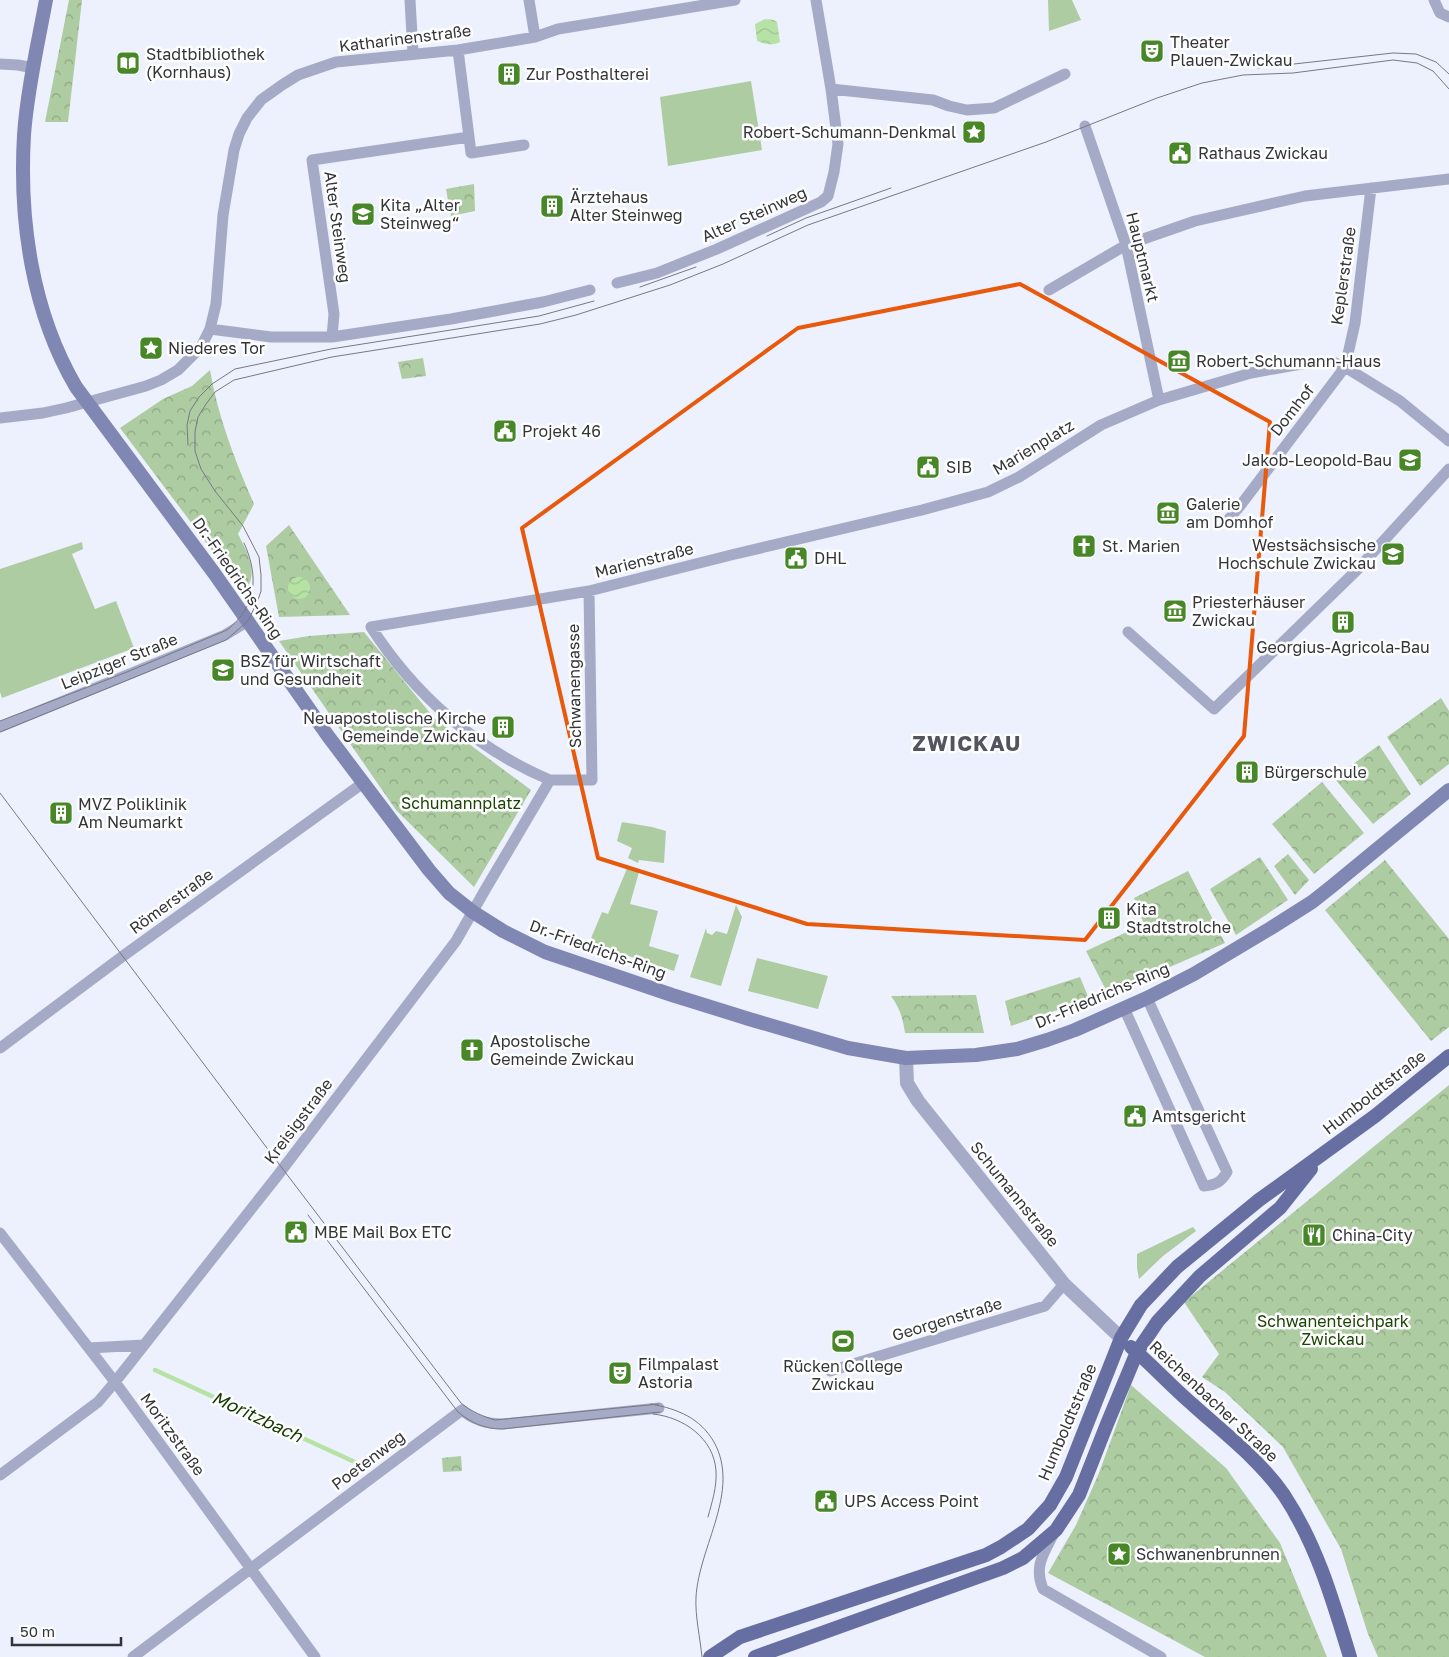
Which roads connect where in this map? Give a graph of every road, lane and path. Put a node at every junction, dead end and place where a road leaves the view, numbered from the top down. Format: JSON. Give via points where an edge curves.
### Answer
{"nodes":[{"id":1,"x":46,"y":0,"type":"edge"},
{"id":2,"x":410,"y":0,"type":"edge"},
{"id":3,"x":529,"y":0,"type":"edge"},
{"id":4,"x":735,"y":0,"type":"edge"},
{"id":5,"x":816,"y":0,"type":"edge"},
{"id":6,"x":1434,"y":0,"type":"edge"},
{"id":7,"x":1448,"y":19,"type":"edge"},
{"id":8,"x":534,"y":37,"type":"junction"},
{"id":9,"x":458,"y":50,"type":"junction"},
{"id":10,"x":413,"y":53,"type":"junction"},
{"id":11,"x":0,"y":64,"type":"edge"},
{"id":12,"x":34,"y":68,"type":"junction"},
{"id":13,"x":1065,"y":74,"type":"dead end"},
{"id":14,"x":831,"y":89,"type":"junction"},
{"id":15,"x":1085,"y":126,"type":"dead end"},
{"id":16,"x":469,"y":136,"type":"junction"},
{"id":17,"x":524,"y":145,"type":"dead end"},
{"id":18,"x":1449,"y":179,"type":"edge"},
{"id":19,"x":1371,"y":188,"type":"junction"},
{"id":20,"x":1126,"y":245,"type":"junction"},
{"id":21,"x":617,"y":283,"type":"dead end"},
{"id":22,"x":590,"y":290,"type":"dead end"},
{"id":23,"x":1049,"y":290,"type":"dead end"},
{"id":24,"x":210,"y":329,"type":"junction"},
{"id":25,"x":332,"y":337,"type":"junction"},
{"id":26,"x":1345,"y":367,"type":"junction"},
{"id":27,"x":1159,"y":400,"type":"junction"},
{"id":28,"x":88,"y":403,"type":"junction"},
{"id":29,"x":0,"y":418,"type":"edge"},
{"id":30,"x":1449,"y":441,"type":"edge"},
{"id":31,"x":1449,"y":469,"type":"edge"},
{"id":32,"x":922,"y":510,"type":"joint"},
{"id":33,"x":1228,"y":520,"type":"dead end"},
{"id":34,"x":589,"y":591,"type":"junction"},
{"id":35,"x":248,"y":621,"type":"junction"},
{"id":36,"x":1128,"y":632,"type":"dead end"},
{"id":37,"x":0,"y":727,"type":"edge"},
{"id":38,"x":550,"y":780,"type":"junction"},
{"id":39,"x":363,"y":783,"type":"junction"},
{"id":40,"x":1449,"y":790,"type":"edge"},
{"id":41,"x":472,"y":912,"type":"junction"},
{"id":42,"x":1146,"y":998,"type":"junction"},
{"id":43,"x":1124,"y":1008,"type":"junction"},
{"id":44,"x":0,"y":1048,"type":"edge"},
{"id":45,"x":1449,"y":1056,"type":"edge"},
{"id":46,"x":906,"y":1058,"type":"junction"},
{"id":47,"x":1321,"y":1156,"type":"junction"},
{"id":48,"x":0,"y":1233,"type":"edge"},
{"id":49,"x":1064,"y":1284,"type":"junction"},
{"id":50,"x":1121,"y":1338,"type":"junction"},
{"id":51,"x":144,"y":1345,"type":"junction"},
{"id":52,"x":88,"y":1348,"type":"junction"},
{"id":53,"x":1137,"y":1352,"type":"junction"},
{"id":54,"x":830,"y":1371,"type":"dead end"},
{"id":55,"x":115,"y":1382,"type":"junction"},
{"id":56,"x":659,"y":1408,"type":"dead end"},
{"id":57,"x":0,"y":1475,"type":"edge"},
{"id":58,"x":1056,"y":1530,"type":"junction"},
{"id":59,"x":251,"y":1568,"type":"junction"},
{"id":60,"x":133,"y":1657,"type":"edge"},
{"id":61,"x":316,"y":1657,"type":"edge"},
{"id":62,"x":710,"y":1657,"type":"edge"},
{"id":63,"x":755,"y":1657,"type":"edge"},
{"id":64,"x":1161,"y":1657,"type":"edge"},
{"id":65,"x":1350,"y":1657,"type":"edge"}],
"edges":[{"from":1,"to":12,"type":"main road","name":"Dr.-Friedrichs-Ring"},
{"from":2,"to":10,"type":"street"},
{"from":3,"to":8,"type":"street"},
{"from":4,"to":8,"type":"street","name":"Katharinenstraße","via":[[558,29]]},
{"from":5,"to":14,"type":"street","name":"Alter Steinweg"},
{"from":6,"to":7,"type":"street","via":[[1440,13]]},
{"from":8,"to":9,"type":"street","name":"Katharinenstraße"},
{"from":9,"to":10,"type":"street","name":"Katharinenstraße"},
{"from":9,"to":16,"type":"street"},
{"from":10,"to":24,"type":"street","name":"Katharinenstraße","via":[[336,62],[298,75],[262,100],[247,118],[234,150],[223,215],[216,304]]},
{"from":11,"to":12,"type":"street"},
{"from":12,"to":28,"type":"main road","name":"Dr.-Friedrichs-Ring","via":[[24,133],[23,187],[30,262],[62,362]]},
{"from":13,"to":14,"type":"street","via":[[994,108],[967,110],[933,100]]},
{"from":14,"to":21,"type":"street","name":"Alter Steinweg","via":[[838,144],[828,196],[717,249],[657,273]]},
{"from":15,"to":20,"type":"street","name":"Hauptmarkt"},
{"from":16,"to":17,"type":"street","via":[[471,153]]},
{"from":16,"to":25,"type":"street","name":"Alter Steinweg","via":[[312,160],[334,314]]},
{"from":18,"to":19,"type":"street"},
{"from":19,"to":20,"type":"street","via":[[1305,196],[1195,221]]},
{"from":19,"to":26,"type":"street","name":"Keplerstraße","via":[[1355,323]]},
{"from":20,"to":23,"type":"street"},
{"from":20,"to":27,"type":"street","name":"Hauptmarkt"},
{"from":22,"to":25,"type":"street","via":[[451,320]]},
{"from":24,"to":25,"type":"street","via":[[271,337]]},
{"from":24,"to":28,"type":"street","name":"Katharinenstraße","via":[[201,348],[178,370],[146,386]]},
{"from":26,"to":27,"type":"street","via":[[1333,362],[1313,362],[1251,373]]},
{"from":26,"to":30,"type":"street","via":[[1400,401]]},
{"from":26,"to":33,"type":"street","name":"Domhof"},
{"from":27,"to":32,"type":"street","name":"Marienplatz","via":[[1101,425],[988,492]]},
{"from":28,"to":29,"type":"street","name":"Katharinenstraße"},
{"from":28,"to":35,"type":"main road","name":"Dr.-Friedrichs-Ring"},
{"from":31,"to":36,"type":"street","via":[[1357,570],[1214,709]]},
{"from":32,"to":34,"type":"street","name":"Marienstraße"},
{"from":34,"to":38,"type":"street","name":"Schwanengasse","via":[[592,780]]},
{"from":34,"to":38,"type":"street","name":"Marienstraße","via":[[371,627],[384,647],[441,711],[472,737],[524,769]]},
{"from":35,"to":37,"type":"street","name":"Leipziger Straße","via":[[225,635]]},
{"from":35,"to":39,"type":"main road","name":"Dr.-Friedrichs-Ring"},
{"from":38,"to":41,"type":"street"},
{"from":39,"to":41,"type":"main road","name":"Dr.-Friedrichs-Ring","via":[[429,870]]},
{"from":39,"to":44,"type":"street","name":"Römerstraße"},
{"from":40,"to":42,"type":"main road","name":"Dr.-Friedrichs-Ring","via":[[1312,902],[1236,950]]},
{"from":41,"to":46,"type":"main road","name":"Dr.-Friedrichs-Ring","via":[[545,952],[654,989],[848,1048]]},
{"from":41,"to":51,"type":"street","name":"Kreisigstraße","via":[[456,942]]},
{"from":42,"to":43,"type":"main road","name":"Dr.-Friedrichs-Ring"},
{"from":42,"to":43,"type":"street","via":[[1227,1172],[1222,1181],[1204,1186]]},
{"from":43,"to":46,"type":"main road","name":"Dr.-Friedrichs-Ring","via":[[1075,1030],[1017,1049],[976,1055]]},
{"from":45,"to":47,"type":"main road","name":"Humboldtstraße"},
{"from":46,"to":49,"type":"street","name":"Schumannstraße","via":[[908,1083],[918,1101]]},
{"from":47,"to":50,"type":"main road","name":"Humboldtstraße","via":[[1259,1200],[1177,1267],[1141,1305]]},
{"from":47,"to":53,"type":"main road","name":"Humboldtstraße","via":[[1280,1208],[1200,1276],[1178,1299]]},
{"from":48,"to":52,"type":"street","name":"Moritzstraße"},
{"from":49,"to":50,"type":"street","name":"Schumannstraße"},
{"from":49,"to":54,"type":"street","name":"Georgenstraße","via":[[1044,1306]]},
{"from":50,"to":53,"type":"main road","name":"Reichenbacher Straße"},
{"from":50,"to":62,"type":"main road","name":"Humboldtstraße","via":[[1066,1478],[1050,1505],[1028,1529],[986,1554],[740,1637]]},
{"from":51,"to":52,"type":"street"},
{"from":51,"to":55,"type":"street","name":"Kreisigstraße"},
{"from":52,"to":55,"type":"street","name":"Moritzstraße"},
{"from":53,"to":58,"type":"main road","name":"Humboldtstraße","via":[[1079,1495]]},
{"from":53,"to":65,"type":"main road","name":"Reichenbacher Straße","via":[[1244,1450],[1284,1495],[1324,1575]]},
{"from":55,"to":57,"type":"street","name":"Kreisigstraße","via":[[98,1402]]},
{"from":55,"to":59,"type":"street","name":"Moritzstraße"},
{"from":56,"to":59,"type":"street","name":"Poetenweg","via":[[503,1424],[481,1421],[462,1410]]},
{"from":58,"to":63,"type":"main road","name":"Humboldtstraße","via":[[1023,1558],[1004,1568]]},
{"from":58,"to":64,"type":"street","via":[[1040,1563],[1039,1578],[1043,1588]]},
{"from":59,"to":60,"type":"street","name":"Poetenweg"},
{"from":59,"to":61,"type":"street","name":"Moritzstraße"}]}
